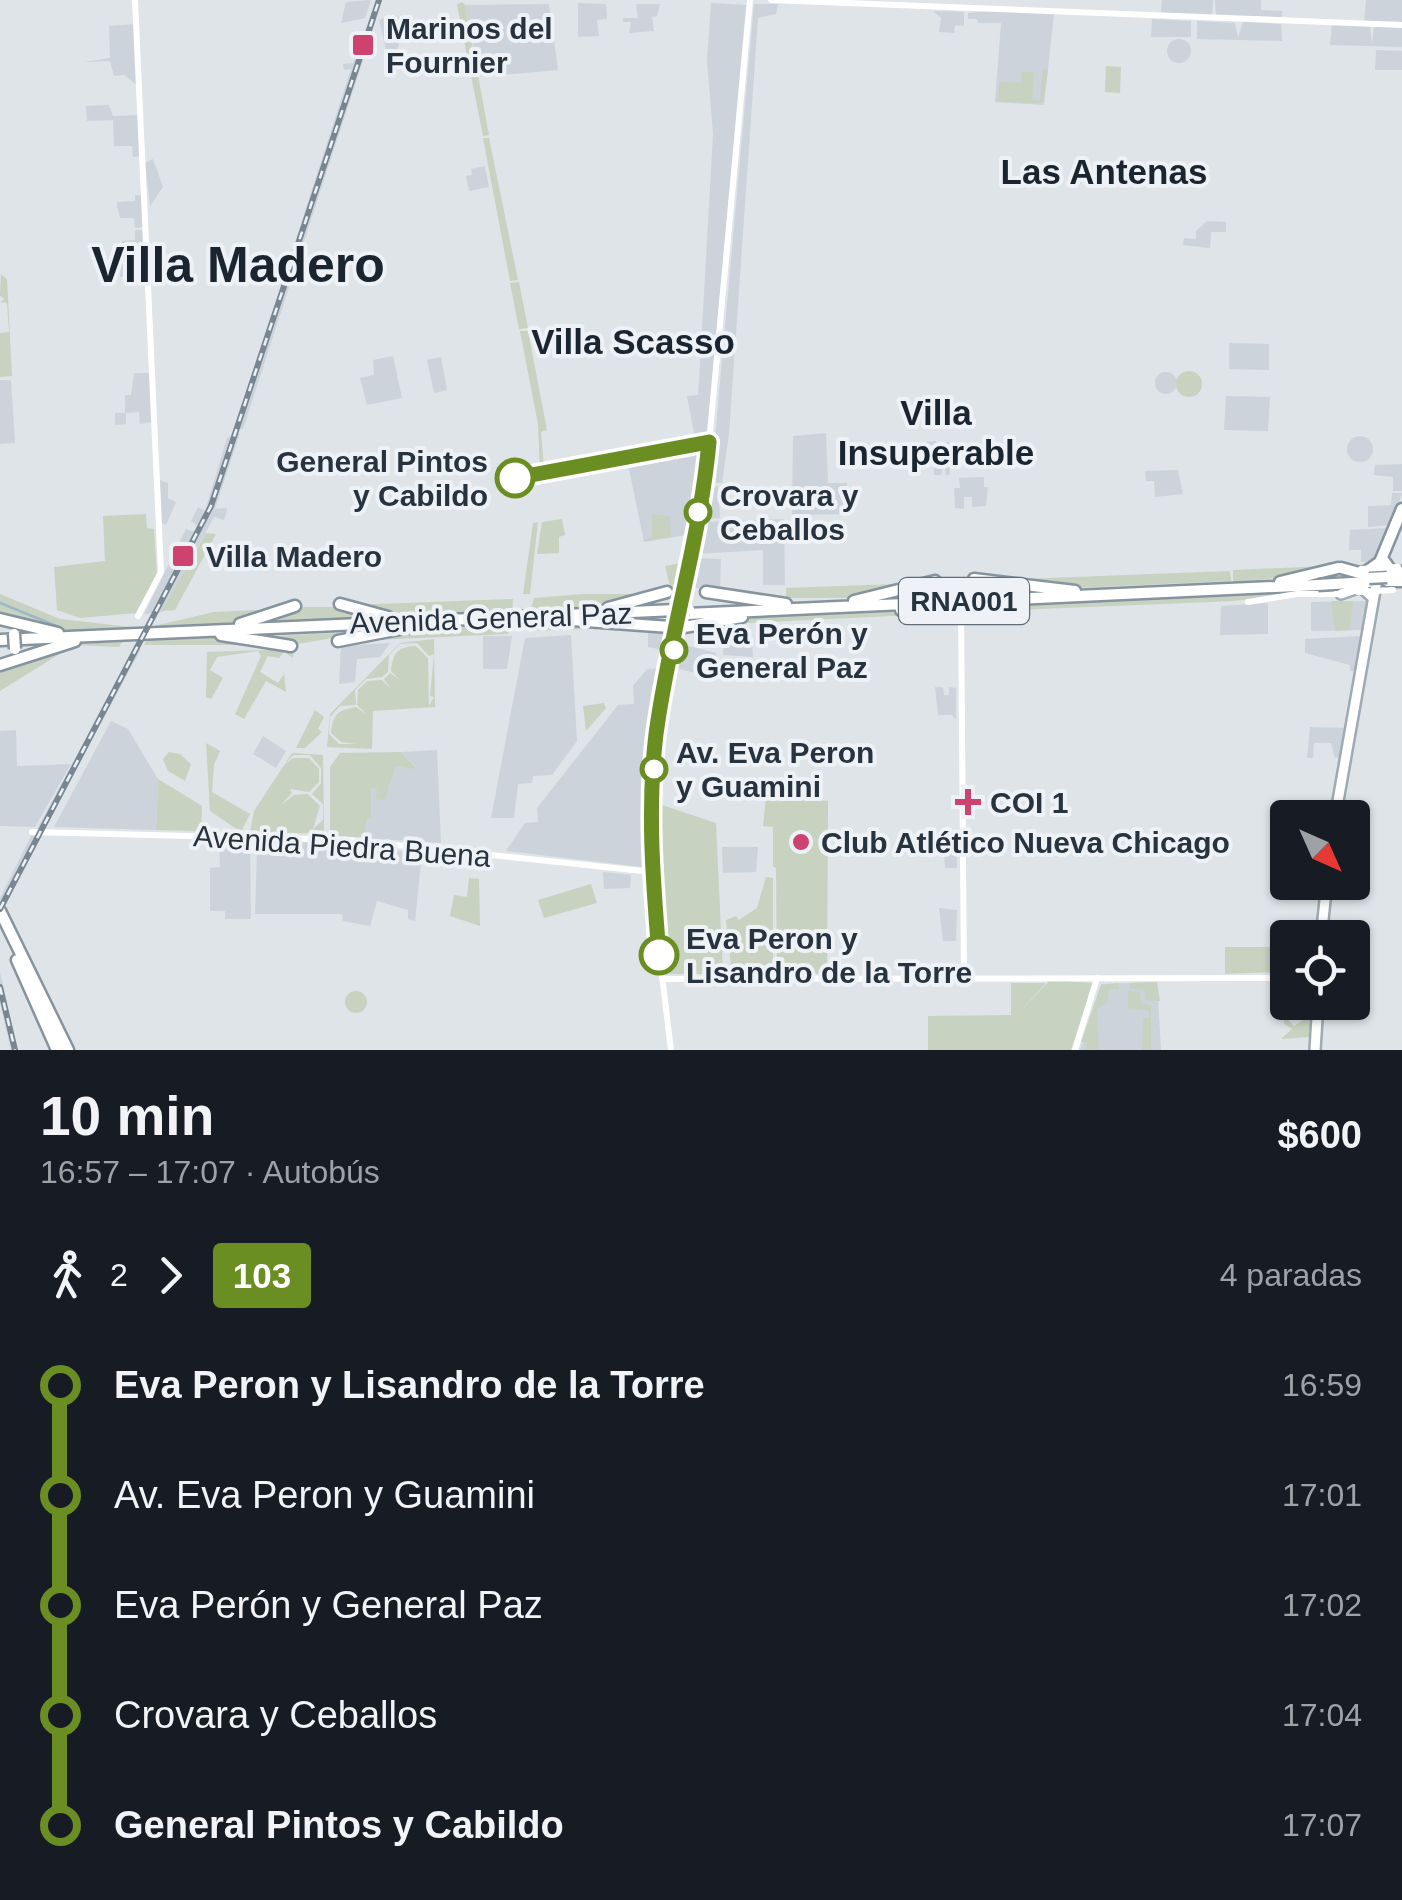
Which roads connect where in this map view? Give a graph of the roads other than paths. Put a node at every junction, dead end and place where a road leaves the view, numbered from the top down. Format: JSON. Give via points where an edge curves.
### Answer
{"nodes":[{"id":1,"x":136,"y":0,"type":"edge"},
{"id":2,"x":750,"y":0,"type":"edge"},
{"id":3,"x":770,"y":0,"type":"edge"},
{"id":4,"x":1402,"y":26,"type":"edge"},
{"id":5,"x":1402,"y":509,"type":"edge"},
{"id":6,"x":1382,"y":562,"type":"junction"},
{"id":7,"x":1366,"y":576,"type":"junction"},
{"id":8,"x":974,"y":579,"type":"dead end"},
{"id":9,"x":1398,"y":579,"type":"edge"},
{"id":10,"x":935,"y":581,"type":"dead end"},
{"id":11,"x":958,"y":581,"type":"dead end"},
{"id":12,"x":1338,"y":581,"type":"junction"},
{"id":13,"x":1274,"y":586,"type":"junction"},
{"id":14,"x":1320,"y":587,"type":"junction"},
{"id":15,"x":668,"y":592,"type":"dead end"},
{"id":16,"x":706,"y":592,"type":"dead end"},
{"id":17,"x":1076,"y":594,"type":"junction"},
{"id":18,"x":1375,"y":597,"type":"junction"},
{"id":19,"x":1248,"y":602,"type":"dead end"},
{"id":20,"x":340,"y":604,"type":"dead end"},
{"id":21,"x":851,"y":604,"type":"junction"},
{"id":22,"x":295,"y":606,"type":"dead end"},
{"id":23,"x":788,"y":607,"type":"junction"},
{"id":24,"x":960,"y":612,"type":"junction"},
{"id":25,"x":682,"y":614,"type":"junction"},
{"id":26,"x":552,"y":615,"type":"junction"},
{"id":27,"x":138,"y":616,"type":"dead end"},
{"id":28,"x":531,"y":618,"type":"junction"},
{"id":29,"x":1,"y":619,"type":"edge"},
{"id":30,"x":511,"y":619,"type":"junction"},
{"id":31,"x":566,"y":619,"type":"junction"},
{"id":32,"x":424,"y":620,"type":"junction"},
{"id":33,"x":413,"y":626,"type":"junction"},
{"id":34,"x":670,"y":627,"type":"dead end"},
{"id":35,"x":199,"y":630,"type":"junction"},
{"id":36,"x":221,"y":635,"type":"junction"},
{"id":37,"x":72,"y":639,"type":"junction"},
{"id":38,"x":338,"y":641,"type":"dead end"},
{"id":39,"x":0,"y":642,"type":"edge"},
{"id":40,"x":291,"y":646,"type":"dead end"},
{"id":41,"x":1,"y":665,"type":"edge"},
{"id":42,"x":1338,"y":800,"type":"edge"},
{"id":43,"x":32,"y":832,"type":"dead end"},
{"id":44,"x":652,"y":872,"type":"junction"},
{"id":45,"x":0,"y":911,"type":"edge"},
{"id":46,"x":0,"y":923,"type":"edge"},
{"id":47,"x":1096,"y":978,"type":"junction"},
{"id":48,"x":1270,"y":978,"type":"edge"},
{"id":49,"x":962,"y":979,"type":"junction"},
{"id":50,"x":662,"y":980,"type":"junction"},
{"id":51,"x":1317,"y":1020,"type":"edge"},
{"id":52,"x":57,"y":1050,"type":"edge"},
{"id":53,"x":68,"y":1050,"type":"edge"},
{"id":54,"x":671,"y":1050,"type":"edge"},
{"id":55,"x":1075,"y":1050,"type":"edge"},
{"id":56,"x":1315,"y":1050,"type":"edge"}],
"edges":[{"from":1,"to":27,"type":"main road","via":[[161,572]]},
{"from":2,"to":25,"type":"main road","via":[[704,488]]},
{"from":3,"to":4,"type":"main road"},
{"from":5,"to":6,"type":"highway"},
{"from":6,"to":9,"type":"highway"},
{"from":6,"to":12,"type":"highway"},
{"from":6,"to":18,"type":"main road"},
{"from":7,"to":9,"type":"highway","name":"Avenida General Paz","number":"RNA001","bridge":true},
{"from":7,"to":9,"type":"main road","bridge":true},
{"from":7,"to":12,"type":"highway","name":"Avenida General Paz","number":"RNA001"},
{"from":7,"to":12,"type":"main road"},
{"from":8,"to":17,"type":"highway"},
{"from":9,"to":12,"type":"main road","bridge":true,"via":[[1358,592]]},
{"from":9,"to":18,"type":"main road"},
{"from":10,"to":21,"type":"highway"},
{"from":11,"to":24,"type":"main road","bridge":true},
{"from":12,"to":13,"type":"highway"},
{"from":12,"to":14,"type":"highway","name":"Avenida General Paz","number":"RNA001","bridge":true},
{"from":12,"to":18,"type":"main road"},
{"from":13,"to":14,"type":"highway","name":"Avenida General Paz","number":"RNA001"},
{"from":13,"to":17,"type":"highway","name":"Avenida General Paz","number":"RNA001"},
{"from":14,"to":19,"type":"main road"},
{"from":15,"to":26,"type":"highway"},
{"from":16,"to":23,"type":"highway"},
{"from":17,"to":21,"type":"highway","name":"Avenida General Paz","number":"RNA001"},
{"from":17,"to":24,"type":"highway"},
{"from":18,"to":42,"type":"main road"},
{"from":20,"to":32,"type":"highway"},
{"from":21,"to":23,"type":"highway","name":"Avenida General Paz","number":"RNA001"},
{"from":21,"to":24,"type":"highway"},
{"from":22,"to":35,"type":"highway"},
{"from":23,"to":25,"type":"highway","name":"Avenida General Paz","number":"RNA001"},
{"from":24,"to":49,"type":"main road"},
{"from":25,"to":26,"type":"highway","name":"Avenida General Paz","number":"RNA001"},
{"from":25,"to":31,"type":"highway","name":"Avenida General Paz","number":"RNA001"},
{"from":25,"to":44,"type":"main road","via":[[656,737]]},
{"from":26,"to":28,"type":"highway","name":"Avenida General Paz","number":"RNA001"},
{"from":28,"to":30,"type":"highway","name":"Avenida General Paz","number":"RNA001"},
{"from":28,"to":31,"type":"highway","name":"Avenida General Paz","number":"RNA001"},
{"from":29,"to":37,"type":"highway"},
{"from":29,"to":41,"type":"highway","bridge":true,"via":[[14,634],[14,648]]},
{"from":30,"to":32,"type":"highway","name":"Avenida General Paz","number":"RNA001"},
{"from":30,"to":33,"type":"highway","name":"Avenida General Paz","number":"RNA001"},
{"from":31,"to":34,"type":"highway"},
{"from":32,"to":35,"type":"highway","name":"Avenida General Paz","number":"RNA001"},
{"from":33,"to":36,"type":"highway","name":"Avenida General Paz","number":"RNA001"},
{"from":33,"to":38,"type":"highway"},
{"from":35,"to":37,"type":"highway","name":"Avenida General Paz","number":"RNA001"},
{"from":36,"to":37,"type":"highway","name":"Avenida General Paz","number":"RNA001"},
{"from":36,"to":40,"type":"highway"},
{"from":37,"to":39,"type":"highway","name":"Avenida General Paz","number":"RNA001"},
{"from":37,"to":41,"type":"highway"},
{"from":43,"to":44,"type":"main road","name":"Avenida Piedra Buena","via":[[365,842]]},
{"from":44,"to":50,"type":"main road"},
{"from":45,"to":53,"type":"highway"},
{"from":46,"to":52,"type":"highway"},
{"from":47,"to":48,"type":"main road"},
{"from":47,"to":49,"type":"main road"},
{"from":47,"to":55,"type":"main road"},
{"from":49,"to":50,"type":"main road"},
{"from":50,"to":54,"type":"main road"},
{"from":51,"to":56,"type":"main road"}]}
